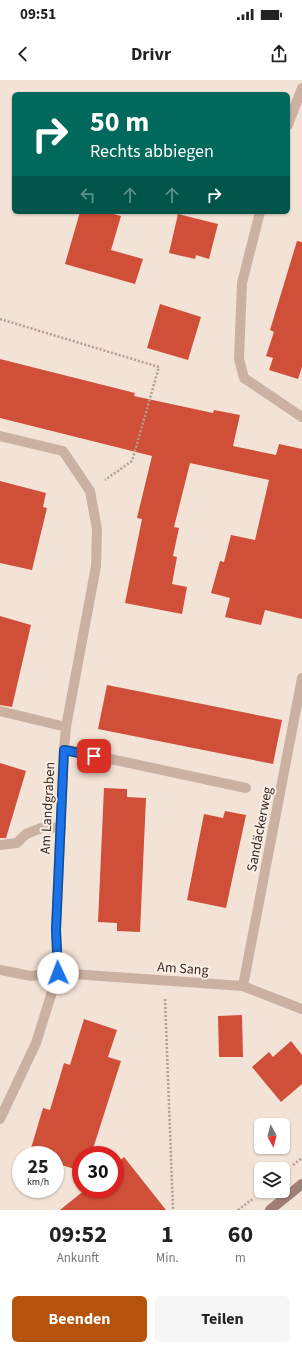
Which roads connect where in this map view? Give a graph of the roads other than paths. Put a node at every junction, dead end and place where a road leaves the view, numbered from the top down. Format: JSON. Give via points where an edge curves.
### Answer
{"nodes":[{"id":1,"x":302,"y":88,"type":"edge"},
{"id":2,"x":290,"y":120,"type":"edge"},
{"id":3,"x":259,"y":214,"type":"edge"},
{"id":4,"x":302,"y":417,"type":"edge"},
{"id":5,"x":0,"y":436,"type":"edge"},
{"id":6,"x":302,"y":678,"type":"edge"},
{"id":7,"x":0,"y":711,"type":"edge"},
{"id":8,"x":66,"y":727,"type":"junction"},
{"id":9,"x":64,"y":750,"type":"junction"},
{"id":10,"x":246,"y":788,"type":"dead end"},
{"id":11,"x":61,"y":828,"type":"junction"},
{"id":12,"x":0,"y":845,"type":"edge"},
{"id":13,"x":0,"y":970,"type":"edge"},
{"id":14,"x":58,"y":973,"type":"junction"},
{"id":15,"x":242,"y":986,"type":"junction"},
{"id":16,"x":302,"y":1009,"type":"edge"},
{"id":17,"x":0,"y":1119,"type":"edge"},
{"id":18,"x":302,"y":1184,"type":"edge"},
{"id":19,"x":270,"y":1210,"type":"edge"}],
"edges":[{"from":1,"to":2,"type":"street"},
{"from":3,"to":4,"type":"street","via":[[242,283],[239,359],[244,378]]},
{"from":5,"to":8,"type":"street","name":"Am Landgraben","via":[[63,451],[90,490],[97,529],[96,566]]},
{"from":6,"to":15,"type":"street","name":"Sandäckerweg"},
{"from":7,"to":8,"type":"street"},
{"from":8,"to":9,"type":"street","name":"Am Landgraben"},
{"from":9,"to":10,"type":"street"},
{"from":9,"to":11,"type":"street","name":"Am Landgraben"},
{"from":11,"to":12,"type":"street","via":[[44,827],[26,834],[17,843]]},
{"from":11,"to":14,"type":"street","name":"Am Landgraben","via":[[56,930]]},
{"from":13,"to":14,"type":"street","name":"Am Sang","via":[[31,976]]},
{"from":14,"to":15,"type":"street","name":"Am Sang"},
{"from":14,"to":17,"type":"street","name":"Am Landgraben","via":[[36,1043]]},
{"from":15,"to":16,"type":"street","name":"Am Sang"},
{"from":18,"to":19,"type":"street"}]}
